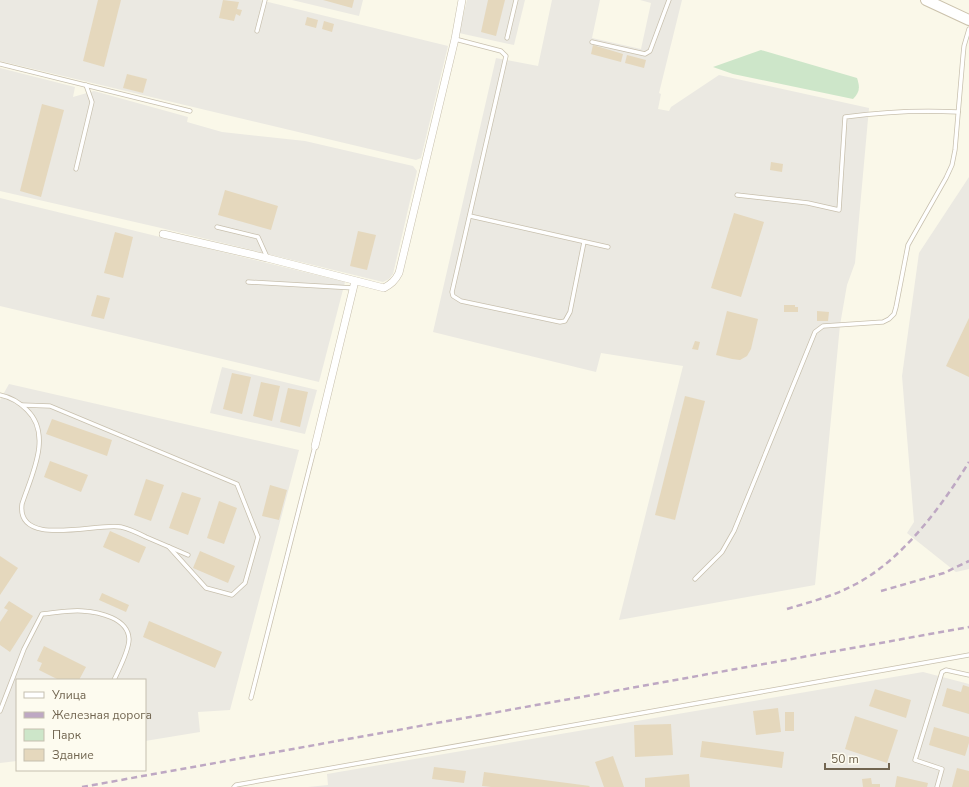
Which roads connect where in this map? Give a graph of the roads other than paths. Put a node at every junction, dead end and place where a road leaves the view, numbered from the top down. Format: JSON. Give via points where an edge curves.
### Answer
{"nodes":[{"id":1,"x":265,"y":0,"type":"edge"},
{"id":2,"x":462,"y":0,"type":"edge"},
{"id":3,"x":516,"y":0,"type":"edge"},
{"id":4,"x":669,"y":0,"type":"edge"},
{"id":5,"x":926,"y":0,"type":"edge"},
{"id":6,"x":969,"y":20,"type":"edge"},
{"id":7,"x":969,"y":29,"type":"edge"},
{"id":8,"x":257,"y":32,"type":"dead end"},
{"id":9,"x":507,"y":38,"type":"dead end"},
{"id":10,"x":455,"y":39,"type":"junction"},
{"id":11,"x":592,"y":42,"type":"dead end"},
{"id":12,"x":0,"y":64,"type":"edge"},
{"id":13,"x":86,"y":85,"type":"junction"},
{"id":14,"x":190,"y":111,"type":"dead end"},
{"id":15,"x":958,"y":112,"type":"junction"},
{"id":16,"x":76,"y":169,"type":"dead end"},
{"id":17,"x":737,"y":195,"type":"dead end"},
{"id":18,"x":470,"y":216,"type":"junction"},
{"id":19,"x":217,"y":226,"type":"dead end"},
{"id":20,"x":163,"y":234,"type":"dead end"},
{"id":21,"x":584,"y":242,"type":"junction"},
{"id":22,"x":608,"y":247,"type":"dead end"},
{"id":23,"x":267,"y":258,"type":"junction"},
{"id":24,"x":248,"y":282,"type":"dead end"},
{"id":25,"x":354,"y":284,"type":"junction"},
{"id":26,"x":0,"y":395,"type":"edge"},
{"id":27,"x":22,"y":405,"type":"junction"},
{"id":28,"x":315,"y":446,"type":"joint"},
{"id":29,"x":169,"y":547,"type":"junction"},
{"id":30,"x":188,"y":555,"type":"dead end"},
{"id":31,"x":695,"y":579,"type":"dead end"},
{"id":32,"x":969,"y":655,"type":"edge"},
{"id":33,"x":969,"y":675,"type":"edge"},
{"id":34,"x":114,"y":679,"type":"edge"},
{"id":35,"x":251,"y":698,"type":"dead end"},
{"id":36,"x":0,"y":711,"type":"edge"},
{"id":37,"x":234,"y":787,"type":"edge"},
{"id":38,"x":938,"y":787,"type":"edge"}],
"edges":[{"from":1,"to":8,"type":"lane"},
{"from":2,"to":10,"type":"street"},
{"from":3,"to":9,"type":"lane"},
{"from":4,"to":11,"type":"lane","via":[[650,51],[645,54]]},
{"from":5,"to":6,"type":"street"},
{"from":7,"to":15,"type":"lane","via":[[964,46]]},
{"from":10,"to":18,"type":"lane","via":[[501,51],[506,56]]},
{"from":10,"to":25,"type":"street","via":[[399,273],[396,280],[384,288]]},
{"from":12,"to":13,"type":"lane"},
{"from":13,"to":14,"type":"lane"},
{"from":13,"to":16,"type":"lane","via":[[92,102]]},
{"from":15,"to":17,"type":"lane","via":[[845,117],[839,210],[808,203]]},
{"from":15,"to":31,"type":"lane","via":[[952,165],[908,245],[894,314],[883,322],[823,326],[815,332],[734,531],[722,552]]},
{"from":18,"to":21,"type":"lane"},
{"from":18,"to":21,"type":"lane","via":[[452,292],[453,296],[461,301],[565,321],[570,312]]},
{"from":19,"to":23,"type":"lane","via":[[258,237]]},
{"from":20,"to":23,"type":"street"},
{"from":21,"to":22,"type":"lane"},
{"from":23,"to":25,"type":"street"},
{"from":24,"to":25,"type":"lane"},
{"from":25,"to":28,"type":"street"},
{"from":26,"to":27,"type":"lane"},
{"from":27,"to":29,"type":"lane","via":[[31,413],[39,433],[38,456],[22,504],[21,512],[26,521],[47,530],[121,527]]},
{"from":27,"to":29,"type":"lane","via":[[50,406],[237,484],[258,537],[245,583],[232,595],[206,588]]},
{"from":28,"to":35,"type":"lane"},
{"from":29,"to":30,"type":"lane"},
{"from":32,"to":37,"type":"lane"},
{"from":33,"to":38,"type":"lane","via":[[946,670],[942,672],[914,760],[942,769]]},
{"from":34,"to":36,"type":"lane","via":[[129,641],[128,632],[119,621],[97,613],[81,611],[42,614],[24,649]]}]}
